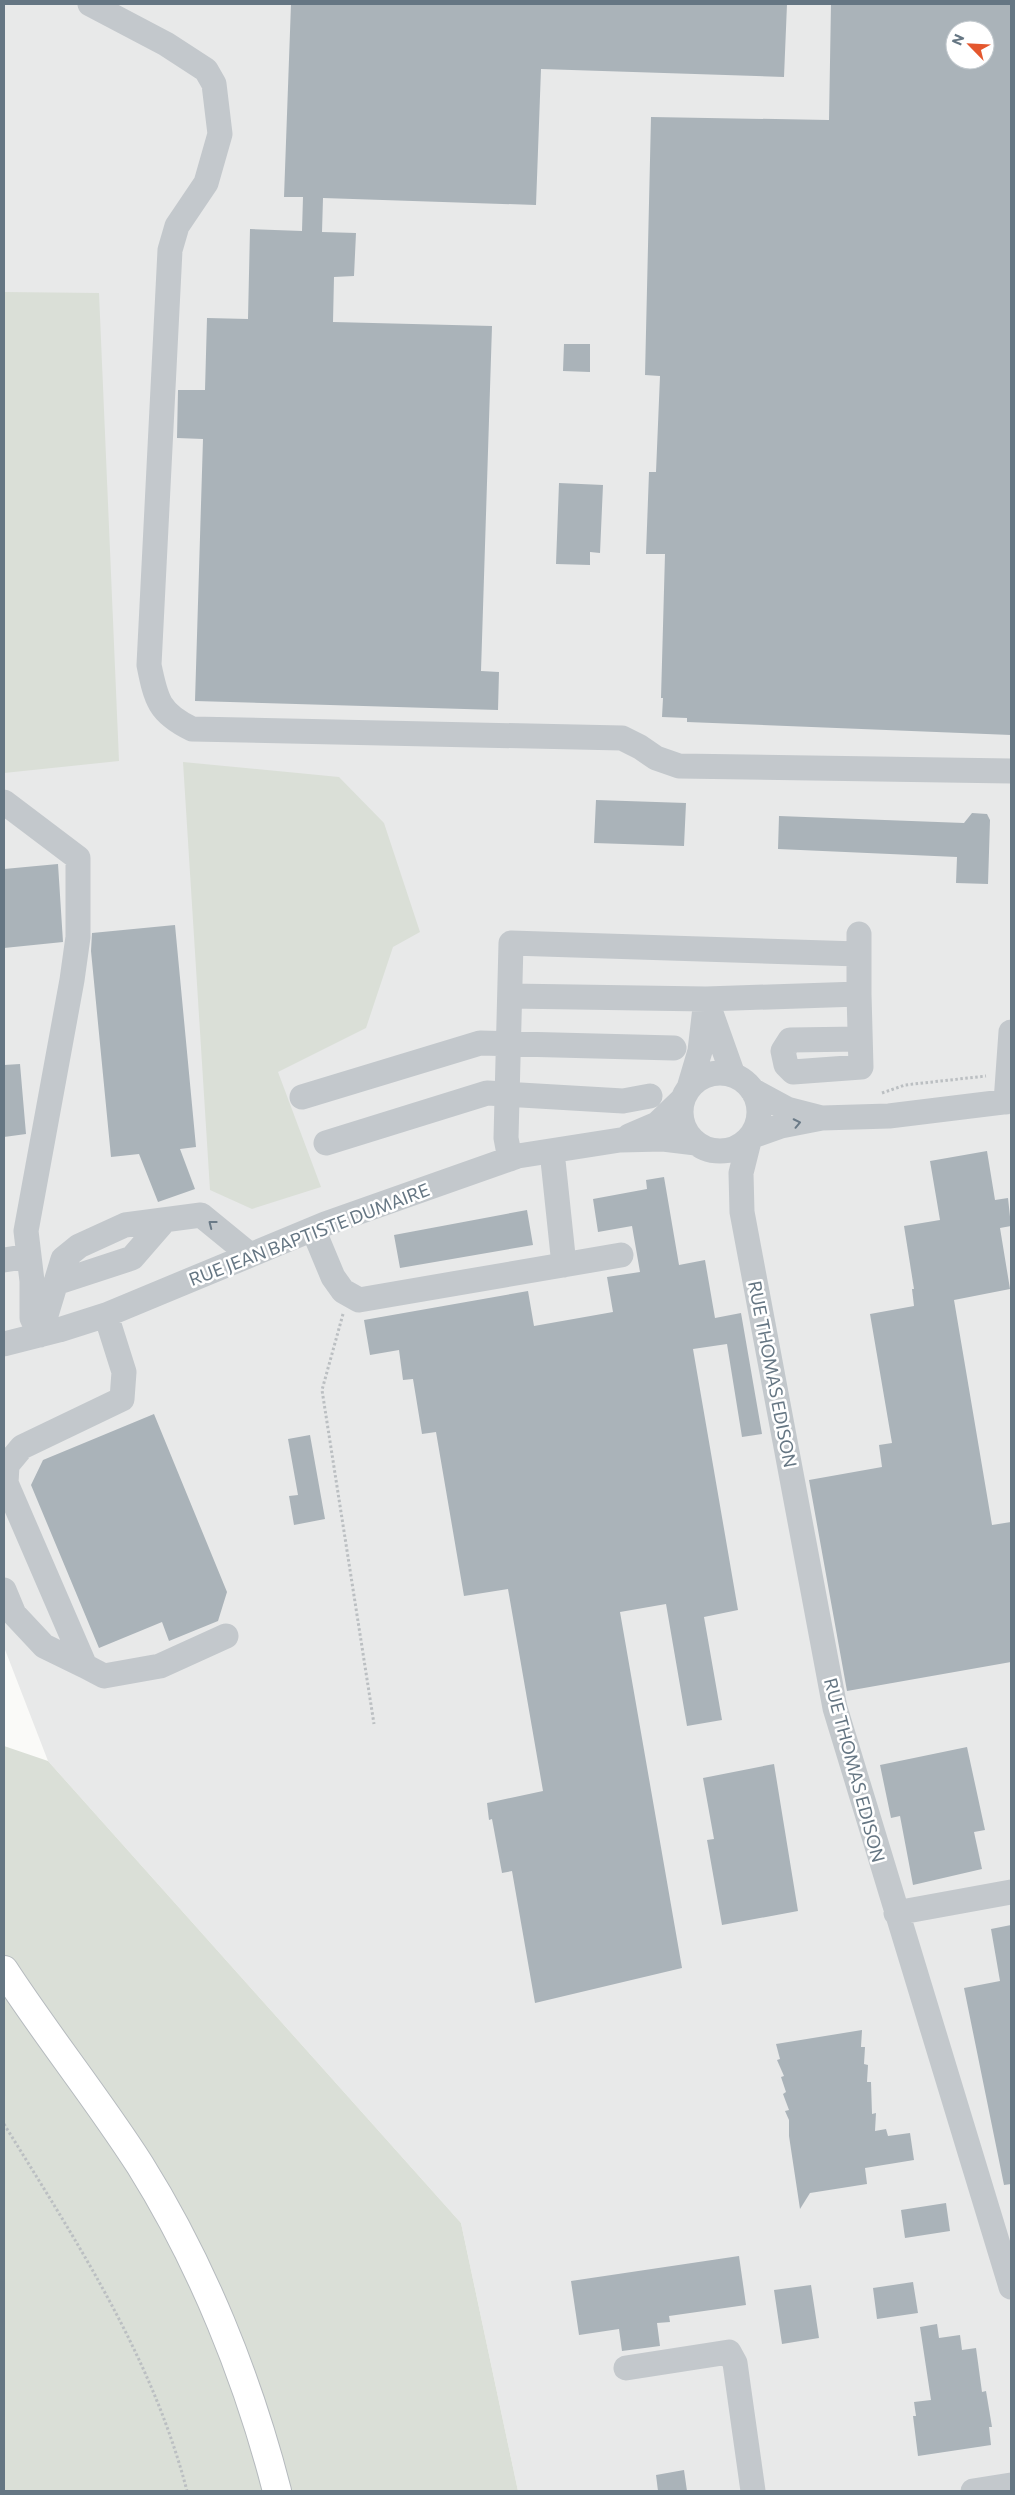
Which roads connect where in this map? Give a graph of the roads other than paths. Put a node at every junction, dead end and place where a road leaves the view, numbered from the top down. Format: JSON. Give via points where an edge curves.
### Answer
{"nodes":[{"id":1,"x":90,"y":4,"type":"edge"},
{"id":2,"x":1011,"y":770,"type":"edge"},
{"id":3,"x":4,"y":802,"type":"edge"},
{"id":4,"x":859,"y":994,"type":"junction"},
{"id":5,"x":510,"y":996,"type":"junction"},
{"id":6,"x":706,"y":999,"type":"junction"},
{"id":7,"x":1011,"y":1032,"type":"edge"},
{"id":8,"x":860,"y":1039,"type":"dead end"},
{"id":9,"x":508,"y":1043,"type":"junction"},
{"id":10,"x":674,"y":1048,"type":"dead end"},
{"id":11,"x":733,"y":1075,"type":"junction"},
{"id":12,"x":752,"y":1090,"type":"junction"},
{"id":13,"x":507,"y":1094,"type":"junction"},
{"id":14,"x":686,"y":1094,"type":"junction"},
{"id":15,"x":650,"y":1096,"type":"dead end"},
{"id":16,"x":302,"y":1097,"type":"dead end"},
{"id":17,"x":1009,"y":1102,"type":"edge"},
{"id":18,"x":822,"y":1118,"type":"junction"},
{"id":19,"x":750,"y":1136,"type":"junction"},
{"id":20,"x":620,"y":1140,"type":"junction"},
{"id":21,"x":326,"y":1143,"type":"dead end"},
{"id":22,"x":701,"y":1146,"type":"junction"},
{"id":23,"x":552,"y":1150,"type":"junction"},
{"id":24,"x":510,"y":1159,"type":"junction"},
{"id":25,"x":742,"y":1212,"type":"junction"},
{"id":26,"x":158,"y":1227,"type":"junction"},
{"id":27,"x":313,"y":1229,"type":"junction"},
{"id":28,"x":250,"y":1255,"type":"junction"},
{"id":29,"x":621,"y":1255,"type":"dead end"},
{"id":30,"x":29,"y":1256,"type":"junction"},
{"id":31,"x":4,"y":1260,"type":"edge"},
{"id":32,"x":564,"y":1264,"type":"junction"},
{"id":33,"x":58,"y":1276,"type":"junction"},
{"id":34,"x":106,"y":1315,"type":"junction"},
{"id":35,"x":40,"y":1335,"type":"junction"},
{"id":36,"x":4,"y":1344,"type":"edge"},
{"id":37,"x":5,"y":1466,"type":"edge"},
{"id":38,"x":4,"y":1590,"type":"edge"},
{"id":39,"x":226,"y":1636,"type":"dead end"},
{"id":40,"x":85,"y":1666,"type":"junction"},
{"id":41,"x":1011,"y":1892,"type":"edge"},
{"id":42,"x":896,"y":1913,"type":"junction"},
{"id":43,"x":4,"y":1970,"type":"edge"},
{"id":44,"x":1011,"y":2287,"type":"edge"},
{"id":45,"x":626,"y":2368,"type":"dead end"},
{"id":46,"x":1011,"y":2485,"type":"edge"},
{"id":47,"x":277,"y":2491,"type":"edge"},
{"id":48,"x":753,"y":2491,"type":"edge"},
{"id":49,"x":973,"y":2491,"type":"edge"}],
"edges":[{"from":1,"to":2,"type":"street","via":[[166,44],[206,70],[214,84],[220,134],[206,183],[177,226],[170,250],[149,665],[154,690],[172,720],[192,729],[622,738],[656,758],[679,766]]},
{"from":3,"to":30,"type":"street","via":[[78,858],[78,937],[26,1231]]},
{"from":4,"to":5,"type":"street","via":[[859,944],[511,943]]},
{"from":4,"to":6,"type":"street"},
{"from":4,"to":8,"type":"street"},
{"from":5,"to":6,"type":"street"},
{"from":5,"to":9,"type":"street"},
{"from":6,"to":11,"type":"street"},
{"from":6,"to":14,"type":"street","via":[[700,1051]]},
{"from":7,"to":17,"type":"street"},
{"from":9,"to":10,"type":"street"},
{"from":9,"to":13,"type":"street"},
{"from":9,"to":16,"type":"street","via":[[480,1043]]},
{"from":11,"to":12,"type":"street"},
{"from":11,"to":14,"type":"street","via":[[708,1075],[698,1080]]},
{"from":12,"to":18,"type":"street","via":[[787,1109]]},
{"from":12,"to":19,"type":"street","via":[[759,1114]]},
{"from":13,"to":15,"type":"street","via":[[623,1101]]},
{"from":13,"to":21,"type":"street","via":[[487,1093]]},
{"from":13,"to":24,"type":"street","via":[[506,1138]]},
{"from":14,"to":20,"type":"street","name":"RUE JEAN BAPTISTE DUMAIRE","via":[[657,1124]]},
{"from":14,"to":22,"type":"street","via":[[682,1122],[687,1134]]},
{"from":17,"to":18,"type":"street","via":[[889,1116]]},
{"from":19,"to":18,"type":"street","one_way":true},
{"from":19,"to":22,"type":"street","via":[[730,1150],[718,1151]]},
{"from":19,"to":25,"type":"street","name":"RUE THOMAS EDISON","via":[[742,1173]]},
{"from":20,"to":22,"type":"street","name":"RUE JEAN BAPTISTE DUMAIRE","via":[[663,1139]]},
{"from":20,"to":23,"type":"street","name":"RUE JEAN BAPTISTE DUMAIRE"},
{"from":22,"to":25,"type":"street","name":"RUE THOMAS EDISON","via":[[725,1173]]},
{"from":23,"to":24,"type":"street","name":"RUE JEAN BAPTISTE DUMAIRE"},
{"from":23,"to":32,"type":"street"},
{"from":24,"to":27,"type":"street","name":"RUE JEAN BAPTISTE DUMAIRE"},
{"from":25,"to":42,"type":"street","name":"RUE THOMAS EDISON","via":[[835,1708]]},
{"from":28,"to":26,"type":"street","one_way":true,"via":[[201,1215]]},
{"from":26,"to":33,"type":"street","via":[[132,1258]]},
{"from":26,"to":33,"type":"street","via":[[124,1225],[79,1246],[63,1259]]},
{"from":27,"to":28,"type":"street","name":"RUE JEAN BAPTISTE DUMAIRE"},
{"from":27,"to":32,"type":"street","via":[[333,1277],[343,1291],[359,1300]]},
{"from":28,"to":34,"type":"street","name":"RUE JEAN BAPTISTE DUMAIRE"},
{"from":29,"to":32,"type":"street"},
{"from":30,"to":31,"type":"street"},
{"from":30,"to":35,"type":"street","via":[[32,1318]]},
{"from":33,"to":35,"type":"street"},
{"from":34,"to":35,"type":"street","name":"RUE JEAN BAPTISTE DUMAIRE"},
{"from":34,"to":37,"type":"street","via":[[124,1372],[122,1399],[22,1447]]},
{"from":35,"to":36,"type":"street","name":"RUE JEAN BAPTISTE DUMAIRE"},
{"from":37,"to":40,"type":"street","via":[[6,1483]]},
{"from":38,"to":40,"type":"street","via":[[14,1614],[44,1646]]},
{"from":39,"to":40,"type":"street","via":[[160,1666],[104,1676]]},
{"from":41,"to":42,"type":"street"},
{"from":42,"to":44,"type":"street","name":"RUE THOMAS EDISON"},
{"from":43,"to":47,"type":"main road","via":[[140,2166],[170,2219],[213,2307],[243,2380]]},
{"from":45,"to":48,"type":"street","via":[[729,2352],[735,2363]]},
{"from":46,"to":49,"type":"street"}]}
